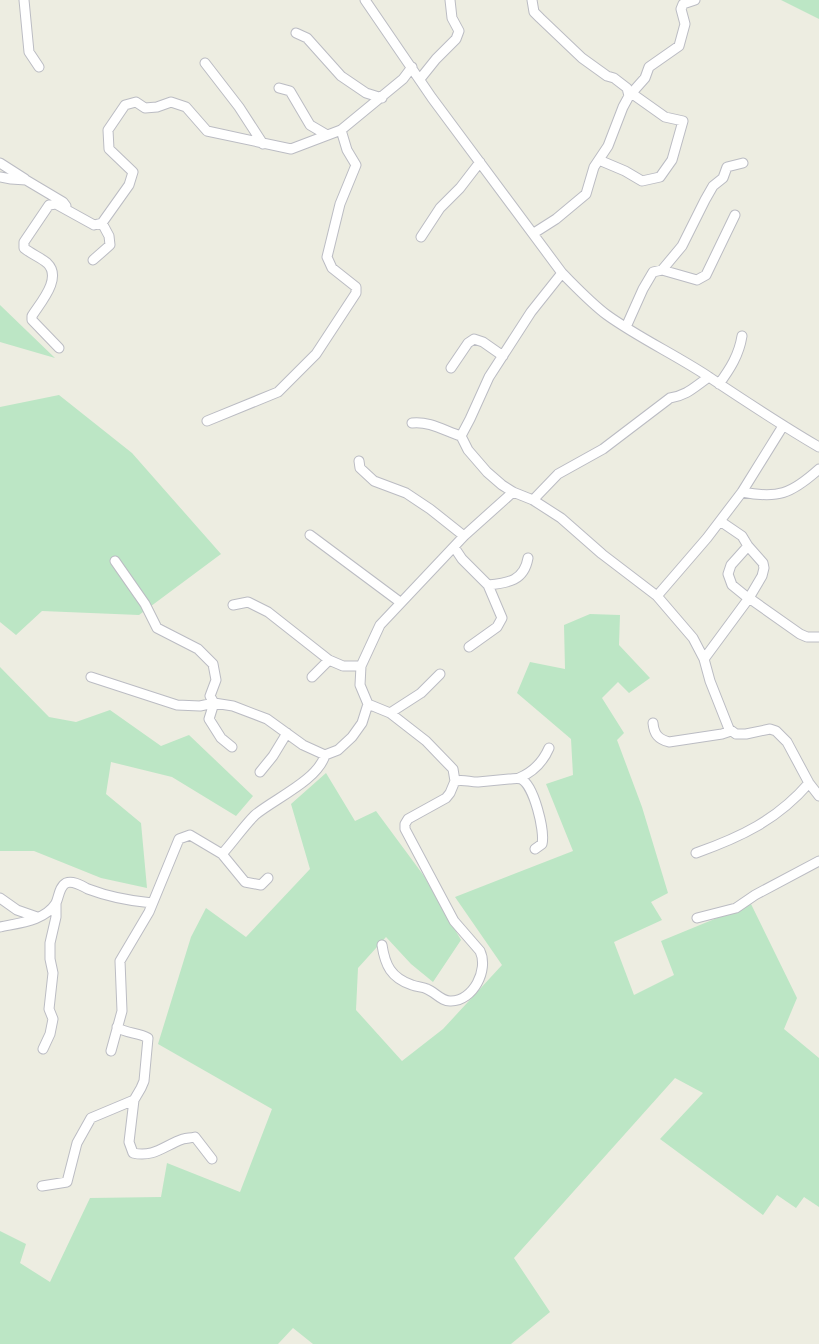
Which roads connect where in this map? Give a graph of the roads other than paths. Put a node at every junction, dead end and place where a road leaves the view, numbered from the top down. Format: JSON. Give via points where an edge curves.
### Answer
{"nodes":[{"id":1,"x":24,"y":0,"type":"edge"},
{"id":2,"x":365,"y":0,"type":"edge"},
{"id":3,"x":450,"y":0,"type":"edge"},
{"id":4,"x":532,"y":0,"type":"edge"},
{"id":5,"x":695,"y":0,"type":"edge"},
{"id":6,"x":296,"y":33,"type":"dead end"},
{"id":7,"x":205,"y":63,"type":"dead end"},
{"id":8,"x":412,"y":66,"type":"junction"},
{"id":9,"x":39,"y":68,"type":"dead end"},
{"id":10,"x":420,"y":79,"type":"junction"},
{"id":11,"x":279,"y":88,"type":"dead end"},
{"id":12,"x":629,"y":96,"type":"junction"},
{"id":13,"x":382,"y":98,"type":"junction"},
{"id":14,"x":341,"y":130,"type":"junction"},
{"id":15,"x":327,"y":135,"type":"junction"},
{"id":16,"x":263,"y":144,"type":"junction"},
{"id":17,"x":599,"y":160,"type":"junction"},
{"id":18,"x":0,"y":162,"type":"edge"},
{"id":19,"x":480,"y":162,"type":"junction"},
{"id":20,"x":743,"y":163,"type":"dead end"},
{"id":21,"x":0,"y":177,"type":"edge"},
{"id":22,"x":26,"y":180,"type":"junction"},
{"id":23,"x":70,"y":212,"type":"junction"},
{"id":24,"x":735,"y":215,"type":"dead end"},
{"id":25,"x":102,"y":222,"type":"junction"},
{"id":26,"x":534,"y":233,"type":"junction"},
{"id":27,"x":421,"y":237,"type":"dead end"},
{"id":28,"x":93,"y":260,"type":"dead end"},
{"id":29,"x":662,"y":270,"type":"junction"},
{"id":30,"x":562,"y":273,"type":"junction"},
{"id":31,"x":626,"y":327,"type":"junction"},
{"id":32,"x":742,"y":336,"type":"dead end"},
{"id":33,"x":59,"y":348,"type":"dead end"},
{"id":34,"x":502,"y":356,"type":"junction"},
{"id":35,"x":451,"y":368,"type":"dead end"},
{"id":36,"x":709,"y":377,"type":"junction"},
{"id":37,"x":719,"y":384,"type":"junction"},
{"id":38,"x":207,"y":421,"type":"dead end"},
{"id":39,"x":412,"y":423,"type":"dead end"},
{"id":40,"x":783,"y":426,"type":"junction"},
{"id":41,"x":460,"y":436,"type":"junction"},
{"id":42,"x":819,"y":446,"type":"edge"},
{"id":43,"x":359,"y":460,"type":"dead end"},
{"id":44,"x":819,"y":470,"type":"edge"},
{"id":45,"x":513,"y":492,"type":"junction"},
{"id":46,"x":742,"y":492,"type":"junction"},
{"id":47,"x":533,"y":500,"type":"junction"},
{"id":48,"x":720,"y":521,"type":"junction"},
{"id":49,"x":310,"y":534,"type":"dead end"},
{"id":50,"x":464,"y":536,"type":"junction"},
{"id":51,"x":748,"y":546,"type":"junction"},
{"id":52,"x":454,"y":547,"type":"junction"},
{"id":53,"x":528,"y":558,"type":"dead end"},
{"id":54,"x":115,"y":561,"type":"dead end"},
{"id":55,"x":488,"y":585,"type":"junction"},
{"id":56,"x":657,"y":596,"type":"junction"},
{"id":57,"x":749,"y":598,"type":"junction"},
{"id":58,"x":400,"y":602,"type":"junction"},
{"id":59,"x":234,"y":605,"type":"dead end"},
{"id":60,"x":819,"y":637,"type":"edge"},
{"id":61,"x":469,"y":647,"type":"dead end"},
{"id":62,"x":704,"y":659,"type":"junction"},
{"id":63,"x":329,"y":660,"type":"junction"},
{"id":64,"x":361,"y":666,"type":"junction"},
{"id":65,"x":440,"y":674,"type":"dead end"},
{"id":66,"x":312,"y":676,"type":"dead end"},
{"id":67,"x":91,"y":677,"type":"dead end"},
{"id":68,"x":214,"y":703,"type":"junction"},
{"id":69,"x":368,"y":704,"type":"junction"},
{"id":70,"x":390,"y":713,"type":"junction"},
{"id":71,"x":653,"y":723,"type":"dead end"},
{"id":72,"x":729,"y":729,"type":"junction"},
{"id":73,"x":287,"y":733,"type":"junction"},
{"id":74,"x":232,"y":747,"type":"dead end"},
{"id":75,"x":549,"y":748,"type":"dead end"},
{"id":76,"x":325,"y":755,"type":"junction"},
{"id":77,"x":260,"y":772,"type":"dead end"},
{"id":78,"x":519,"y":778,"type":"junction"},
{"id":79,"x":455,"y":781,"type":"junction"},
{"id":80,"x":809,"y":783,"type":"junction"},
{"id":81,"x":819,"y":796,"type":"edge"},
{"id":82,"x":535,"y":849,"type":"dead end"},
{"id":83,"x":696,"y":853,"type":"dead end"},
{"id":84,"x":222,"y":854,"type":"junction"},
{"id":85,"x":819,"y":861,"type":"edge"},
{"id":86,"x":268,"y":878,"type":"dead end"},
{"id":87,"x":0,"y":898,"type":"edge"},
{"id":88,"x":56,"y":903,"type":"junction"},
{"id":89,"x":152,"y":903,"type":"junction"},
{"id":90,"x":37,"y":917,"type":"junction"},
{"id":91,"x":697,"y":918,"type":"dead end"},
{"id":92,"x":0,"y":928,"type":"edge"},
{"id":93,"x":382,"y":944,"type":"dead end"},
{"id":94,"x":117,"y":1026,"type":"junction"},
{"id":95,"x":43,"y":1049,"type":"dead end"},
{"id":96,"x":111,"y":1052,"type":"dead end"},
{"id":97,"x":134,"y":1100,"type":"junction"},
{"id":98,"x":212,"y":1159,"type":"dead end"},
{"id":99,"x":42,"y":1186,"type":"dead end"}],
"edges":[{"from":1,"to":9,"type":"street","via":[[30,52]]},
{"from":2,"to":8,"type":"street"},
{"from":3,"to":10,"type":"street","via":[[452,18],[459,31],[456,40]]},
{"from":4,"to":12,"type":"street","via":[[534,12],[540,18],[582,58],[627,88]]},
{"from":5,"to":12,"type":"street","via":[[683,4],[680,9],[686,24],[682,42],[649,67],[645,78]]},
{"from":6,"to":13,"type":"street","via":[[307,38],[341,76],[366,93]]},
{"from":7,"to":16,"type":"street"},
{"from":8,"to":10,"type":"street"},
{"from":8,"to":13,"type":"street"},
{"from":10,"to":19,"type":"street"},
{"from":11,"to":15,"type":"street","via":[[290,92],[310,125]]},
{"from":12,"to":17,"type":"street"},
{"from":12,"to":17,"type":"street","via":[[634,95],[665,117],[683,121],[672,160],[660,177],[642,181]]},
{"from":13,"to":14,"type":"street"},
{"from":14,"to":15,"type":"street"},
{"from":14,"to":38,"type":"street","via":[[356,165],[340,204],[327,257],[332,268],[356,287],[356,293],[316,354],[278,392]]},
{"from":15,"to":16,"type":"street","via":[[291,149]]},
{"from":16,"to":25,"type":"street","via":[[207,131],[186,107],[171,102],[146,108],[136,102],[125,105],[108,130],[109,149],[133,172],[130,185]]},
{"from":17,"to":26,"type":"street","via":[[586,194]]},
{"from":18,"to":22,"type":"street"},
{"from":19,"to":26,"type":"street"},
{"from":19,"to":27,"type":"street","via":[[440,208]]},
{"from":20,"to":29,"type":"street","via":[[728,167],[723,178],[713,186],[682,246]]},
{"from":21,"to":22,"type":"street"},
{"from":22,"to":23,"type":"street","via":[[63,202]]},
{"from":23,"to":25,"type":"street","via":[[94,225]]},
{"from":23,"to":33,"type":"street","via":[[56,204],[49,205],[24,242],[24,248],[48,264],[52,273],[52,283],[32,320]]},
{"from":24,"to":29,"type":"street","via":[[703,278],[697,280]]},
{"from":25,"to":28,"type":"street","via":[[110,245]]},
{"from":26,"to":30,"type":"street"},
{"from":29,"to":31,"type":"street","via":[[653,272]]},
{"from":30,"to":31,"type":"street","via":[[606,314]]},
{"from":30,"to":34,"type":"street"},
{"from":31,"to":36,"type":"street"},
{"from":32,"to":37,"type":"street","via":[[740,349]]},
{"from":34,"to":35,"type":"street","via":[[474,339],[468,342]]},
{"from":34,"to":41,"type":"street"},
{"from":36,"to":37,"type":"street"},
{"from":36,"to":47,"type":"street","via":[[691,391],[670,398],[603,449],[558,474]]},
{"from":37,"to":40,"type":"street"},
{"from":39,"to":41,"type":"street","via":[[434,425]]},
{"from":40,"to":42,"type":"street"},
{"from":40,"to":46,"type":"street"},
{"from":41,"to":45,"type":"street","via":[[487,472]]},
{"from":43,"to":50,"type":"street","via":[[360,468],[374,481],[406,493]]},
{"from":44,"to":46,"type":"street","via":[[781,494],[764,496]]},
{"from":45,"to":47,"type":"street"},
{"from":45,"to":50,"type":"street"},
{"from":46,"to":48,"type":"street"},
{"from":47,"to":56,"type":"street","via":[[561,518]]},
{"from":48,"to":51,"type":"street","via":[[742,536]]},
{"from":48,"to":56,"type":"street"},
{"from":49,"to":58,"type":"street"},
{"from":50,"to":52,"type":"street"},
{"from":51,"to":57,"type":"street","via":[[764,568]]},
{"from":51,"to":57,"type":"street","via":[[731,565],[728,574],[732,585]]},
{"from":52,"to":55,"type":"street"},
{"from":52,"to":58,"type":"street"},
{"from":53,"to":55,"type":"street","via":[[520,576],[508,583]]},
{"from":54,"to":68,"type":"street","via":[[145,604],[157,628],[198,649],[213,664],[216,680],[210,696]]},
{"from":55,"to":61,"type":"street","via":[[502,618],[497,627]]},
{"from":56,"to":62,"type":"street","via":[[694,638]]},
{"from":57,"to":60,"type":"street","via":[[800,634]]},
{"from":57,"to":62,"type":"street"},
{"from":58,"to":64,"type":"street","via":[[380,625]]},
{"from":59,"to":63,"type":"street","via":[[248,602],[268,612]]},
{"from":62,"to":72,"type":"street"},
{"from":63,"to":64,"type":"street","via":[[342,666]]},
{"from":63,"to":66,"type":"street"},
{"from":64,"to":69,"type":"street","via":[[360,685]]},
{"from":65,"to":70,"type":"street","via":[[421,693]]},
{"from":67,"to":68,"type":"street","via":[[177,704],[200,706]]},
{"from":68,"to":73,"type":"street","via":[[234,706],[267,719]]},
{"from":68,"to":74,"type":"street","via":[[209,719],[221,738]]},
{"from":69,"to":70,"type":"street"},
{"from":69,"to":76,"type":"street","via":[[362,724],[352,737],[338,750]]},
{"from":70,"to":79,"type":"street","via":[[441,755],[453,769]]},
{"from":71,"to":72,"type":"street","via":[[656,736],[669,742],[722,734]]},
{"from":72,"to":80,"type":"street","via":[[736,734],[770,728],[776,731],[788,742]]},
{"from":73,"to":76,"type":"street","via":[[303,746]]},
{"from":73,"to":77,"type":"street"},
{"from":75,"to":78,"type":"street","via":[[539,764]]},
{"from":76,"to":84,"type":"street","via":[[323,762],[309,776],[251,819]]},
{"from":78,"to":79,"type":"street"},
{"from":78,"to":82,"type":"street","via":[[530,791],[539,816],[543,840]]},
{"from":79,"to":93,"type":"street","via":[[446,798],[408,820],[405,829],[452,916],[480,951],[483,957],[481,976],[470,992],[453,1002],[446,1001],[428,989],[405,983],[395,976],[387,966]]},
{"from":80,"to":81,"type":"street"},
{"from":80,"to":83,"type":"street","via":[[762,824],[741,836]]},
{"from":84,"to":86,"type":"street","via":[[241,885],[261,885]]},
{"from":84,"to":89,"type":"street","via":[[190,835],[179,839]]},
{"from":85,"to":91,"type":"street","via":[[736,908]]},
{"from":87,"to":90,"type":"street","via":[[17,910]]},
{"from":88,"to":89,"type":"street","via":[[62,886],[72,882],[128,901]]},
{"from":88,"to":90,"type":"street"},
{"from":88,"to":95,"type":"street","via":[[50,944],[53,973],[50,1009],[53,1019]]},
{"from":89,"to":94,"type":"street","via":[[120,961],[122,1011]]},
{"from":90,"to":92,"type":"street"},
{"from":94,"to":96,"type":"street"},
{"from":94,"to":97,"type":"street","via":[[148,1038],[144,1081]]},
{"from":97,"to":98,"type":"street","via":[[129,1142],[133,1153],[144,1156],[195,1137]]},
{"from":97,"to":99,"type":"street","via":[[91,1118],[77,1143],[67,1182]]}]}
